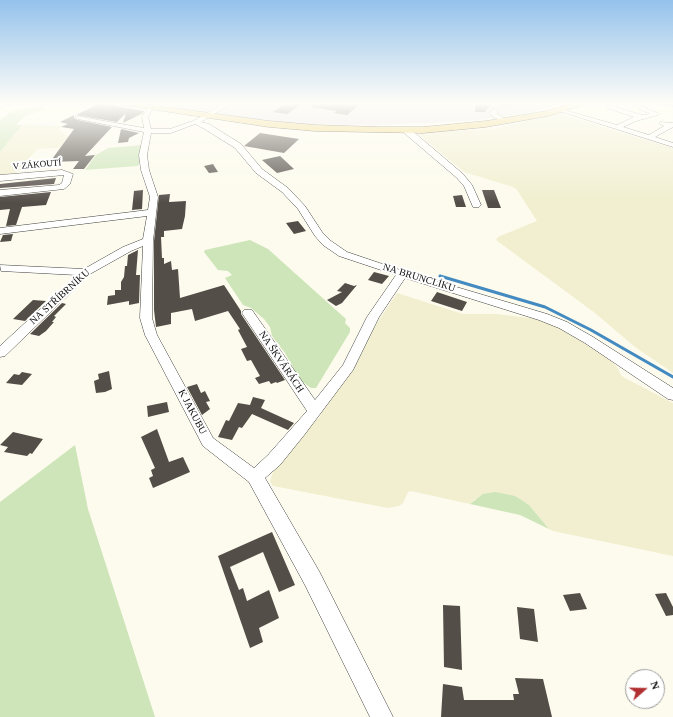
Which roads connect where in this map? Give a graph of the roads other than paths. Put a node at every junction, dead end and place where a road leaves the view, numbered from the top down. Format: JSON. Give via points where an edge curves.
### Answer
{"nodes":[{"id":1,"x":147,"y":136,"type":"edge"},
{"id":2,"x":223,"y":136,"type":"edge"},
{"id":3,"x":414,"y":136,"type":"edge"},
{"id":4,"x":644,"y":136,"type":"edge"},
{"id":5,"x":649,"y":138,"type":"joint"},
{"id":6,"x":673,"y":145,"type":"edge"},
{"id":7,"x":0,"y":178,"type":"edge"},
{"id":8,"x":0,"y":194,"type":"edge"},
{"id":9,"x":476,"y":205,"type":"dead end"},
{"id":10,"x":153,"y":212,"type":"junction"},
{"id":11,"x":0,"y":231,"type":"edge"},
{"id":12,"x":148,"y":241,"type":"junction"},
{"id":13,"x":1,"y":268,"type":"edge"},
{"id":14,"x":86,"y":272,"type":"junction"},
{"id":15,"x":402,"y":274,"type":"junction"},
{"id":16,"x":248,"y":313,"type":"dead end"},
{"id":17,"x":0,"y":353,"type":"edge"},
{"id":18,"x":673,"y":395,"type":"edge"},
{"id":19,"x":314,"y":410,"type":"junction"},
{"id":20,"x":255,"y":477,"type":"junction"},
{"id":21,"x":382,"y":717,"type":"edge"}],
"edges":[{"from":1,"to":10,"type":"street","name":"K JAKUBU","via":[[143,155],[154,196]]},
{"from":2,"to":15,"type":"street","name":"NA BRUNCLÍKU","via":[[238,146],[259,171],[285,190],[302,208],[318,234],[327,243],[343,254]]},
{"from":3,"to":9,"type":"street","via":[[460,176],[468,185]]},
{"from":4,"to":5,"type":"street"},
{"from":5,"to":6,"type":"street"},
{"from":7,"to":8,"type":"street","name":"V ZÁKOUTÍ","via":[[62,172],[69,174],[66,184],[60,187]]},
{"from":10,"to":11,"type":"street"},
{"from":10,"to":12,"type":"street","name":"K JAKUBU"},
{"from":12,"to":14,"type":"street","name":"NA STŘÍBRNÍKU","via":[[127,249]]},
{"from":12,"to":20,"type":"street","name":"K JAKUBU","via":[[146,318],[151,334],[208,442]]},
{"from":13,"to":14,"type":"street"},
{"from":14,"to":17,"type":"street","name":"NA STŘÍBRNÍKU"},
{"from":15,"to":18,"type":"street","name":"NA BRUNCLÍKU","via":[[563,325]]},
{"from":15,"to":19,"type":"street","via":[[373,317],[348,367]]},
{"from":16,"to":19,"type":"street","name":"NA ŠKVÁRÁCH"},
{"from":19,"to":20,"type":"street","via":[[274,460]]},
{"from":20,"to":21,"type":"street","name":"K JAKUBU","via":[[288,531]]}]}
